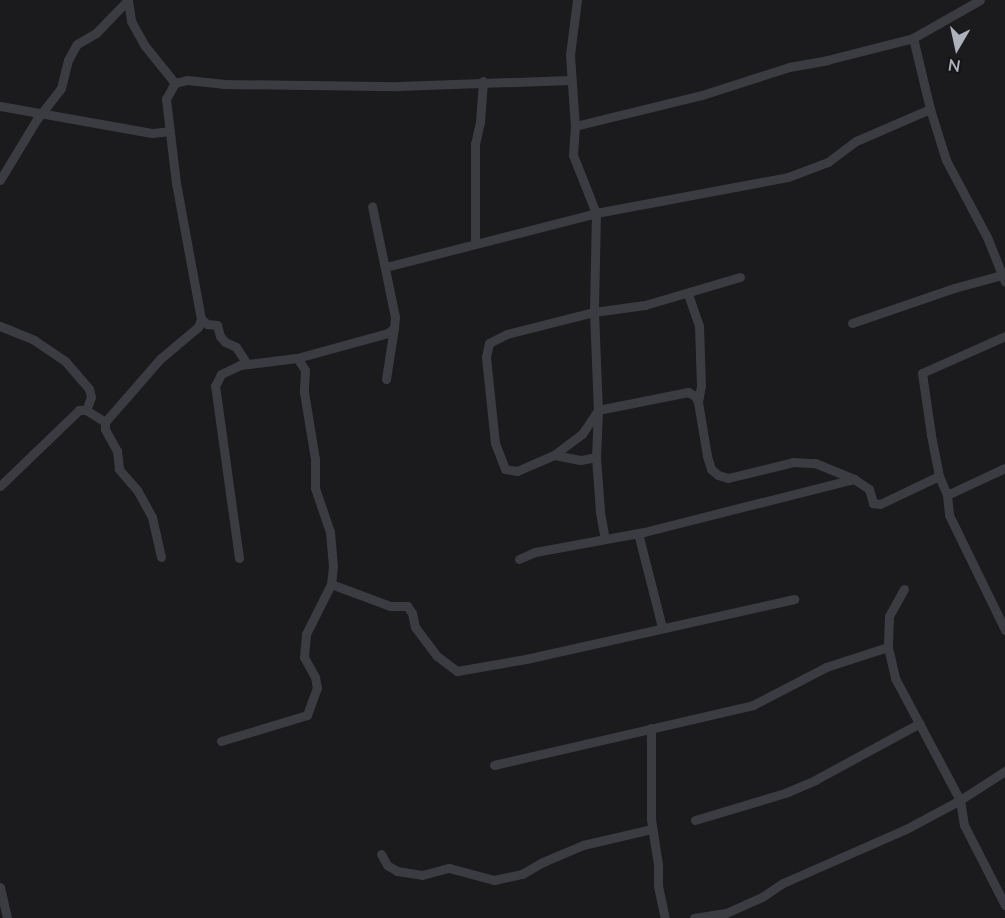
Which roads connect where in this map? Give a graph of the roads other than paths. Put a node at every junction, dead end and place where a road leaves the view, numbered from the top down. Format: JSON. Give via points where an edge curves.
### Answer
{"nodes":[{"id":1,"x":128,"y":0,"type":"edge"},
{"id":2,"x":577,"y":0,"type":"edge"},
{"id":3,"x":980,"y":0,"type":"edge"},
{"id":4,"x":913,"y":38,"type":"junction"},
{"id":5,"x":571,"y":80,"type":"junction"},
{"id":6,"x":483,"y":81,"type":"junction"},
{"id":7,"x":175,"y":83,"type":"junction"},
{"id":8,"x":0,"y":106,"type":"edge"},
{"id":9,"x":930,"y":109,"type":"junction"},
{"id":10,"x":45,"y":112,"type":"junction"},
{"id":11,"x":574,"y":126,"type":"junction"},
{"id":12,"x":170,"y":131,"type":"junction"},
{"id":13,"x":0,"y":180,"type":"edge"},
{"id":14,"x":372,"y":206,"type":"dead end"},
{"id":15,"x":596,"y":213,"type":"junction"},
{"id":16,"x":475,"y":243,"type":"junction"},
{"id":17,"x":386,"y":267,"type":"junction"},
{"id":18,"x":740,"y":277,"type":"dead end"},
{"id":19,"x":1004,"y":279,"type":"edge"},
{"id":20,"x":688,"y":294,"type":"junction"},
{"id":21,"x":594,"y":312,"type":"junction"},
{"id":22,"x":201,"y":319,"type":"junction"},
{"id":23,"x":852,"y":322,"type":"dead end"},
{"id":24,"x":0,"y":326,"type":"edge"},
{"id":25,"x":394,"y":328,"type":"junction"},
{"id":26,"x":1005,"y":336,"type":"edge"},
{"id":27,"x":297,"y":358,"type":"junction"},
{"id":28,"x":247,"y":364,"type":"junction"},
{"id":29,"x":386,"y":379,"type":"dead end"},
{"id":30,"x":698,"y":402,"type":"junction"},
{"id":31,"x":86,"y":410,"type":"junction"},
{"id":32,"x":598,"y":410,"type":"junction"},
{"id":33,"x":105,"y":422,"type":"junction"},
{"id":34,"x":554,"y":455,"type":"junction"},
{"id":35,"x":596,"y":457,"type":"junction"},
{"id":36,"x":1005,"y":468,"type":"edge"},
{"id":37,"x":939,"y":476,"type":"junction"},
{"id":38,"x":854,"y":479,"type":"junction"},
{"id":39,"x":0,"y":486,"type":"edge"},
{"id":40,"x":947,"y":495,"type":"junction"},
{"id":41,"x":638,"y":533,"type":"junction"},
{"id":42,"x":605,"y":539,"type":"junction"},
{"id":43,"x":161,"y":557,"type":"dead end"},
{"id":44,"x":239,"y":558,"type":"dead end"},
{"id":45,"x":519,"y":559,"type":"dead end"},
{"id":46,"x":332,"y":584,"type":"junction"},
{"id":47,"x":904,"y":589,"type":"dead end"},
{"id":48,"x":794,"y":599,"type":"dead end"},
{"id":49,"x":662,"y":627,"type":"junction"},
{"id":50,"x":1005,"y":630,"type":"edge"},
{"id":51,"x":888,"y":647,"type":"junction"},
{"id":52,"x":920,"y":723,"type":"junction"},
{"id":53,"x":651,"y":728,"type":"junction"},
{"id":54,"x":221,"y":741,"type":"dead end"},
{"id":55,"x":494,"y":765,"type":"dead end"},
{"id":56,"x":1005,"y":771,"type":"edge"},
{"id":57,"x":960,"y":800,"type":"junction"},
{"id":58,"x":695,"y":820,"type":"dead end"},
{"id":59,"x":652,"y":829,"type":"junction"},
{"id":60,"x":381,"y":854,"type":"dead end"},
{"id":61,"x":1005,"y":881,"type":"edge"},
{"id":62,"x":996,"y":886,"type":"junction"},
{"id":63,"x":0,"y":887,"type":"edge"},
{"id":64,"x":1005,"y":905,"type":"edge"},
{"id":65,"x":7,"y":918,"type":"edge"},
{"id":66,"x":665,"y":918,"type":"edge"},
{"id":67,"x":694,"y":918,"type":"edge"}],
"edges":[{"from":1,"to":7,"type":"street","via":[[131,21],[145,46]]},
{"from":1,"to":10,"type":"street","via":[[96,33],[77,44],[61,88]]},
{"from":2,"to":5,"type":"street"},
{"from":3,"to":4,"type":"street"},
{"from":4,"to":9,"type":"street"},
{"from":4,"to":11,"type":"street","via":[[789,67],[702,95]]},
{"from":5,"to":6,"type":"street"},
{"from":5,"to":11,"type":"street"},
{"from":6,"to":7,"type":"street","via":[[398,86],[187,80]]},
{"from":6,"to":16,"type":"street","via":[[475,144]]},
{"from":7,"to":12,"type":"street","via":[[166,99]]},
{"from":8,"to":10,"type":"street"},
{"from":9,"to":15,"type":"street","via":[[856,141],[828,162],[788,177]]},
{"from":9,"to":19,"type":"street","via":[[946,160],[987,237]]},
{"from":10,"to":12,"type":"street","via":[[152,133]]},
{"from":10,"to":13,"type":"street"},
{"from":11,"to":15,"type":"street","via":[[573,155]]},
{"from":12,"to":22,"type":"street"},
{"from":14,"to":17,"type":"street"},
{"from":15,"to":16,"type":"street"},
{"from":15,"to":21,"type":"street"},
{"from":16,"to":17,"type":"street"},
{"from":17,"to":25,"type":"street"},
{"from":18,"to":20,"type":"street"},
{"from":19,"to":23,"type":"street","via":[[954,288]]},
{"from":20,"to":21,"type":"street"},
{"from":20,"to":30,"type":"street","via":[[699,326]]},
{"from":21,"to":32,"type":"street"},
{"from":21,"to":34,"type":"street","via":[[507,334],[489,343],[486,357],[495,443],[502,463],[506,469],[517,471]]},
{"from":22,"to":28,"type":"street","via":[[217,326],[220,336],[236,347]]},
{"from":22,"to":33,"type":"street","via":[[198,327],[160,359]]},
{"from":24,"to":31,"type":"street","via":[[34,340],[65,361],[89,389],[91,397]]},
{"from":25,"to":27,"type":"street","via":[[388,333]]},
{"from":25,"to":29,"type":"street"},
{"from":26,"to":37,"type":"street","via":[[922,373]]},
{"from":27,"to":28,"type":"street"},
{"from":27,"to":46,"type":"street","via":[[305,370],[315,488],[330,532]]},
{"from":28,"to":44,"type":"street","via":[[221,375],[215,386]]},
{"from":30,"to":32,"type":"street","via":[[688,392]]},
{"from":30,"to":38,"type":"street","via":[[707,456],[711,469],[718,475],[728,478],[793,462],[815,463]]},
{"from":31,"to":33,"type":"street"},
{"from":31,"to":39,"type":"street","via":[[68,417],[58,432]]},
{"from":32,"to":34,"type":"street","via":[[582,434]]},
{"from":32,"to":35,"type":"street"},
{"from":33,"to":43,"type":"street","via":[[117,451],[119,469],[137,489],[152,517]]},
{"from":34,"to":35,"type":"street","via":[[580,460]]},
{"from":35,"to":42,"type":"street"},
{"from":36,"to":40,"type":"street"},
{"from":37,"to":38,"type":"street","via":[[880,504],[873,503],[869,489]]},
{"from":37,"to":40,"type":"street"},
{"from":38,"to":41,"type":"street"},
{"from":40,"to":50,"type":"street","via":[[949,515]]},
{"from":41,"to":42,"type":"street"},
{"from":41,"to":49,"type":"street"},
{"from":42,"to":45,"type":"street","via":[[535,552]]},
{"from":46,"to":49,"type":"street","via":[[390,606],[407,606],[415,627],[437,656],[457,671]]},
{"from":46,"to":54,"type":"street","via":[[306,634],[304,657],[317,688],[307,715]]},
{"from":47,"to":51,"type":"street","via":[[889,616]]},
{"from":48,"to":49,"type":"street"},
{"from":51,"to":52,"type":"street","via":[[896,678]]},
{"from":51,"to":53,"type":"street","via":[[826,667],[753,705]]},
{"from":52,"to":57,"type":"street"},
{"from":52,"to":58,"type":"street","via":[[785,793]]},
{"from":53,"to":55,"type":"street"},
{"from":53,"to":59,"type":"street"},
{"from":56,"to":57,"type":"street"},
{"from":57,"to":62,"type":"street","via":[[964,825]]},
{"from":57,"to":67,"type":"street","via":[[726,913]]},
{"from":59,"to":60,"type":"street","via":[[584,845],[522,874],[494,880],[449,868],[422,875],[397,871],[387,865]]},
{"from":59,"to":66,"type":"street"},
{"from":61,"to":62,"type":"street"},
{"from":62,"to":64,"type":"street"},
{"from":63,"to":65,"type":"street"}]}
